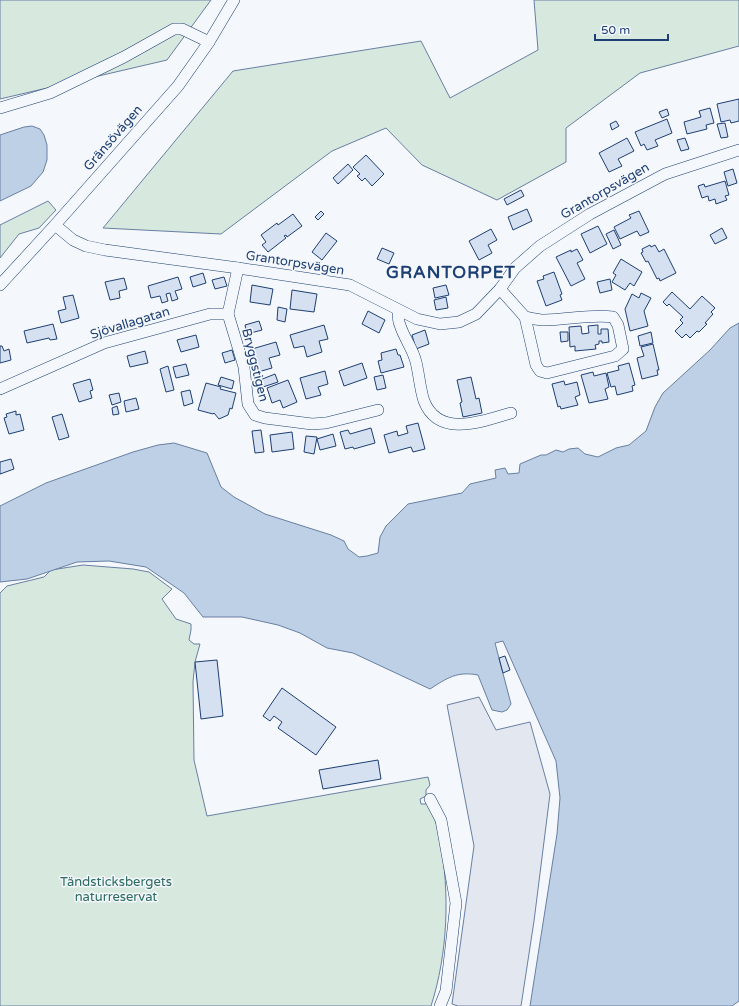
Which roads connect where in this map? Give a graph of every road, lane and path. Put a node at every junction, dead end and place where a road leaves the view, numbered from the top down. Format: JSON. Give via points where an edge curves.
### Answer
{"nodes":[{"id":1,"x":234,"y":0,"type":"edge"},
{"id":2,"x":209,"y":42,"type":"junction"},
{"id":3,"x":0,"y":108,"type":"edge"},
{"id":4,"x":739,"y":150,"type":"edge"},
{"id":5,"x":55,"y":225,"type":"junction"},
{"id":6,"x":238,"y":268,"type":"junction"},
{"id":7,"x":0,"y":285,"type":"edge"},
{"id":8,"x":500,"y":289,"type":"junction"},
{"id":9,"x":398,"y":310,"type":"junction"},
{"id":10,"x":228,"y":314,"type":"junction"},
{"id":11,"x":525,"y":317,"type":"junction"},
{"id":12,"x":0,"y":389,"type":"edge"},
{"id":13,"x":378,"y":410,"type":"dead end"},
{"id":14,"x":511,"y":413,"type":"dead end"},
{"id":15,"x":430,"y":799,"type":"dead end"},
{"id":16,"x":440,"y":1006,"type":"edge"}],
"edges":[{"from":1,"to":2,"type":"street","name":"Gränsövägen"},
{"from":2,"to":3,"type":"street","via":[[182,28],[174,29],[50,93]]},
{"from":2,"to":5,"type":"street","name":"Gränsövägen","via":[[178,86]]},
{"from":4,"to":8,"type":"street","name":"Grantorpsvägen","via":[[665,174],[590,214],[540,246],[516,268]]},
{"from":5,"to":6,"type":"street","name":"Grantorpsvägen","via":[[73,240],[86,246],[120,253]]},
{"from":5,"to":7,"type":"street","name":"Gränsövägen"},
{"from":6,"to":9,"type":"street","name":"Grantorpsvägen","via":[[350,285]]},
{"from":6,"to":10,"type":"street","name":"Bryggstigen"},
{"from":8,"to":9,"type":"street","name":"Grantorpsvägen","via":[[476,314],[459,322],[440,324],[418,319]]},
{"from":8,"to":11,"type":"street"},
{"from":9,"to":14,"type":"street","via":[[400,326],[416,360],[429,412],[443,421],[457,425],[468,425]]},
{"from":10,"to":12,"type":"street","name":"Sjövallagatan","via":[[210,314],[104,343]]},
{"from":10,"to":13,"type":"street","name":"Bryggstigen","via":[[244,367],[248,404],[255,415],[312,424]]},
{"from":11,"to":11,"type":"street","via":[[536,365],[540,371],[547,373],[576,367],[615,356],[623,349],[618,325],[613,317],[543,320]]},
{"from":15,"to":16,"type":"street","via":[[441,820],[456,903],[446,991]]}]}
